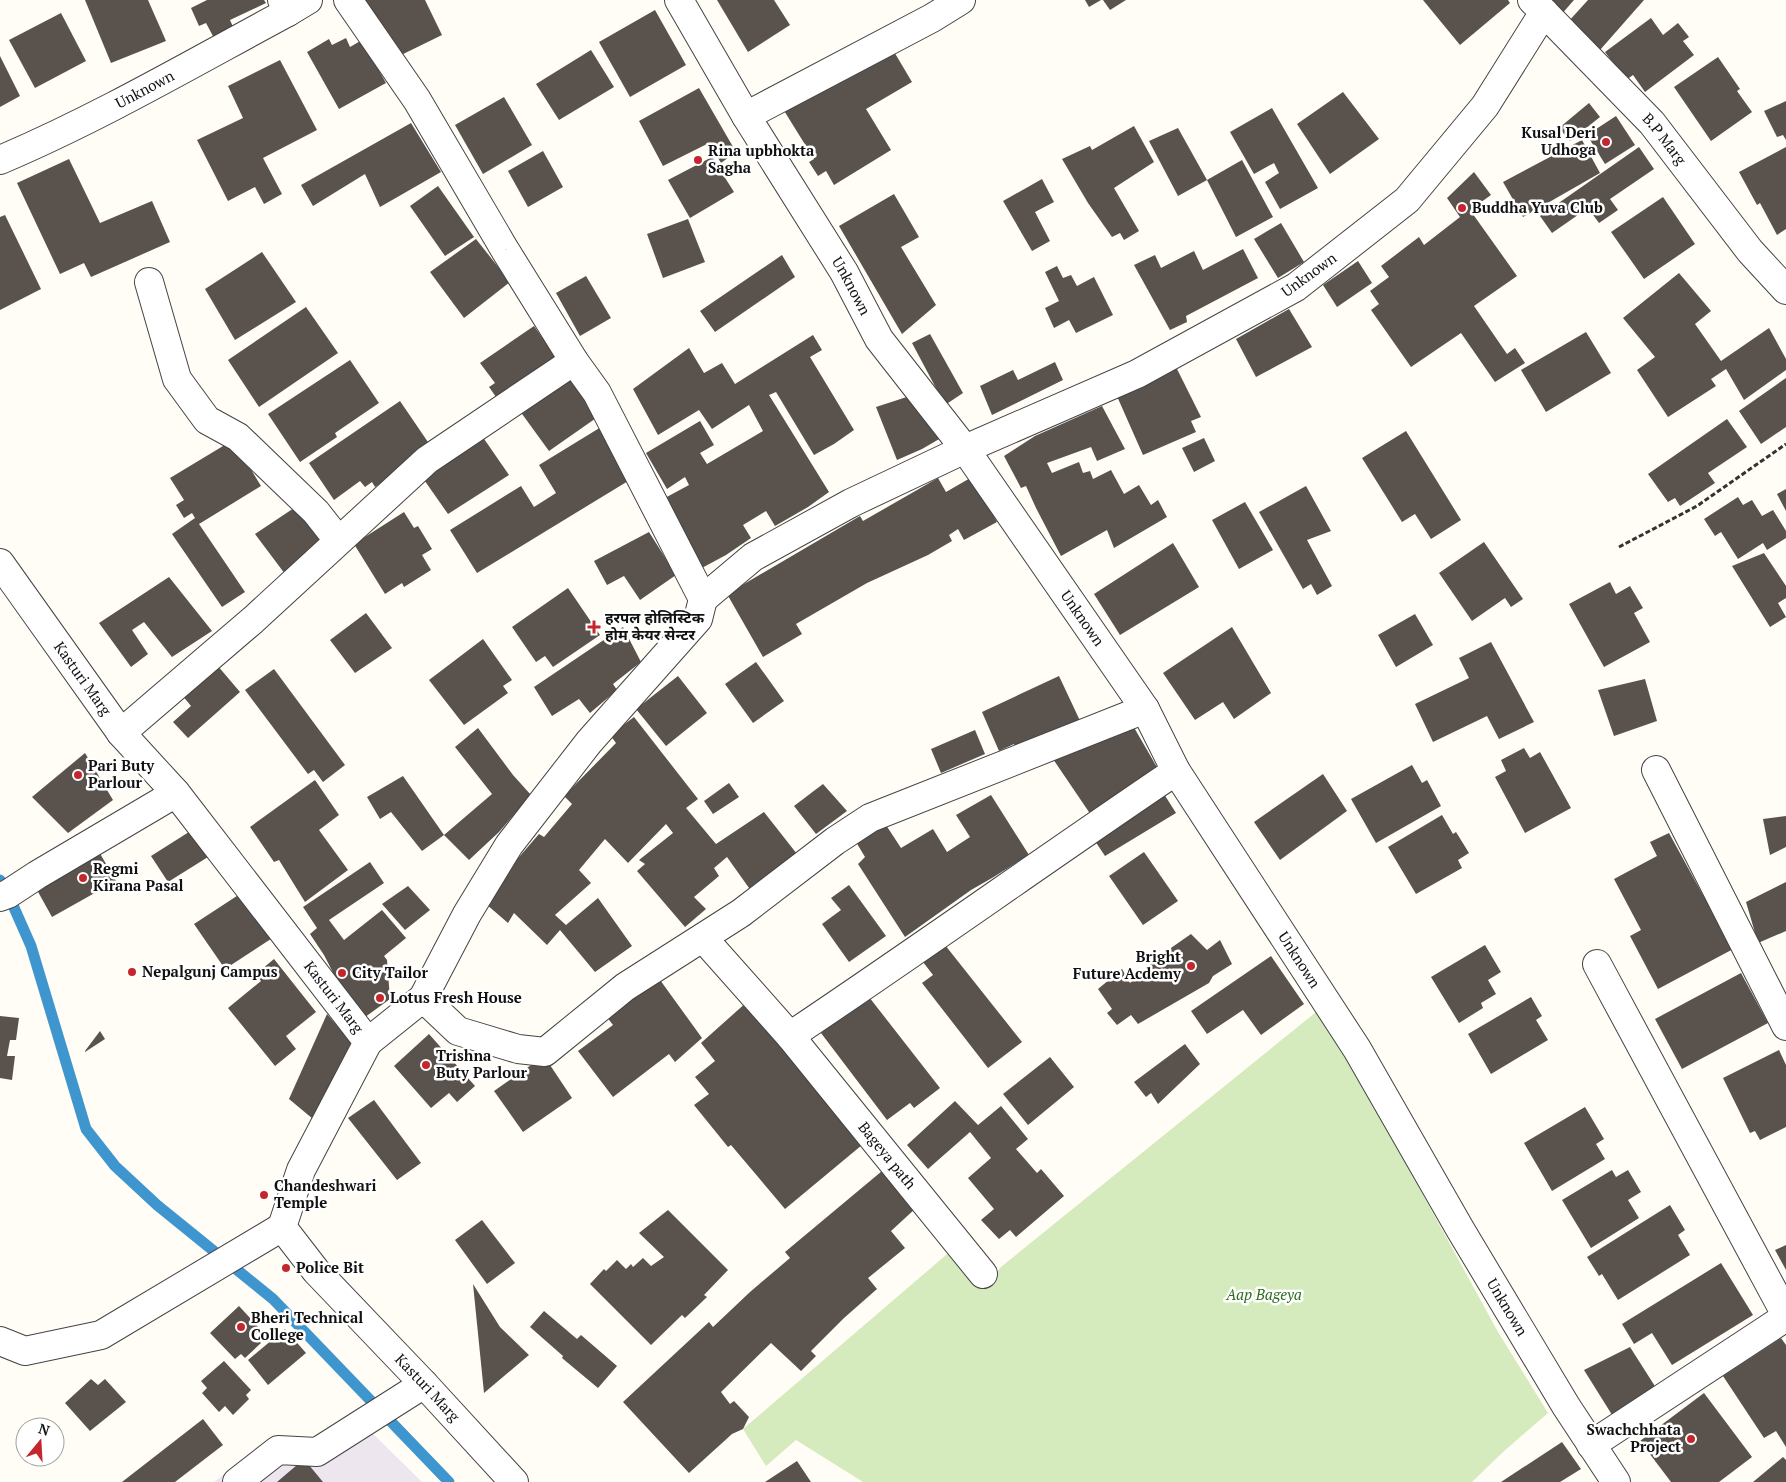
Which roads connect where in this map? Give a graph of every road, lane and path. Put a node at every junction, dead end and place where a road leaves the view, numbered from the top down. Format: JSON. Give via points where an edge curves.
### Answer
{"nodes":[{"id":1,"x":348,"y":0,"type":"edge"},
{"id":2,"x":679,"y":0,"type":"edge"},
{"id":3,"x":961,"y":0,"type":"edge"},
{"id":4,"x":293,"y":4,"type":"edge"},
{"id":5,"x":1538,"y":6,"type":"edge"},
{"id":6,"x":746,"y":116,"type":"junction"},
{"id":7,"x":0,"y":160,"type":"edge"},
{"id":8,"x":149,"y":282,"type":"dead end"},
{"id":9,"x":1786,"y":290,"type":"edge"},
{"id":10,"x":574,"y":361,"type":"junction"},
{"id":11,"x":1786,"y":444,"type":"edge"},
{"id":12,"x":965,"y":449,"type":"junction"},
{"id":13,"x":338,"y":540,"type":"junction"},
{"id":14,"x":1620,"y":547,"type":"dead end"},
{"id":15,"x":0,"y":563,"type":"edge"},
{"id":16,"x":703,"y":599,"type":"junction"},
{"id":17,"x":1146,"y":710,"type":"junction"},
{"id":18,"x":121,"y":733,"type":"junction"},
{"id":19,"x":1656,"y":770,"type":"dead end"},
{"id":20,"x":1176,"y":772,"type":"junction"},
{"id":21,"x":176,"y":792,"type":"junction"},
{"id":22,"x":0,"y":897,"type":"edge"},
{"id":23,"x":703,"y":938,"type":"junction"},
{"id":24,"x":1597,"y":964,"type":"dead end"},
{"id":25,"x":423,"y":998,"type":"junction"},
{"id":26,"x":1786,"y":1026,"type":"edge"},
{"id":27,"x":790,"y":1036,"type":"junction"},
{"id":28,"x":368,"y":1042,"type":"junction"},
{"id":29,"x":282,"y":1227,"type":"junction"},
{"id":30,"x":983,"y":1274,"type":"dead end"},
{"id":31,"x":1786,"y":1316,"type":"edge"},
{"id":32,"x":0,"y":1341,"type":"edge"},
{"id":33,"x":424,"y":1384,"type":"junction"},
{"id":34,"x":1591,"y":1445,"type":"junction"},
{"id":35,"x":237,"y":1482,"type":"edge"},
{"id":36,"x":514,"y":1482,"type":"edge"},
{"id":37,"x":1616,"y":1482,"type":"edge"}],
"edges":[{"from":1,"to":10,"type":"street","via":[[417,100]]},
{"from":2,"to":6,"type":"street","name":"Unknown"},
{"from":3,"to":6,"type":"street"},
{"from":4,"to":7,"type":"street","name":"Unknown","via":[[102,111]]},
{"from":5,"to":9,"type":"street","name":"B.P Marg","via":[[1652,123],[1750,251]]},
{"from":5,"to":12,"type":"street","name":"Unknown","via":[[1485,106],[1407,200],[1296,287],[1137,374]]},
{"from":6,"to":12,"type":"street","name":"Unknown","via":[[844,272],[879,339]]},
{"from":8,"to":13,"type":"street","via":[[177,379],[207,420],[238,437],[316,512]]},
{"from":10,"to":13,"type":"street","via":[[428,460]]},
{"from":10,"to":16,"type":"street","via":[[610,416]]},
{"from":11,"to":14,"type":"path","via":[[1697,506]]},
{"from":12,"to":16,"type":"street","name":"Unknown","via":[[851,503],[753,557]]},
{"from":12,"to":17,"type":"street","name":"Unknown"},
{"from":13,"to":18,"type":"street","via":[[253,620]]},
{"from":15,"to":18,"type":"street","name":"Kasturi Marg"},
{"from":16,"to":25,"type":"street","via":[[698,619],[589,742],[509,845],[467,914]]},
{"from":17,"to":20,"type":"street","name":"Unknown"},
{"from":17,"to":23,"type":"street","via":[[870,818]]},
{"from":18,"to":21,"type":"street","name":"Kasturi Marg"},
{"from":19,"to":26,"type":"street"},
{"from":20,"to":27,"type":"street"},
{"from":20,"to":34,"type":"street","name":"Unknown","via":[[1357,1049],[1460,1229]]},
{"from":21,"to":22,"type":"street"},
{"from":21,"to":28,"type":"street","name":"Kasturi Marg"},
{"from":23,"to":25,"type":"street","via":[[625,987],[545,1052],[518,1049],[458,1031]]},
{"from":23,"to":27,"type":"street","name":"Bageya path"},
{"from":24,"to":31,"type":"street"},
{"from":25,"to":28,"type":"street"},
{"from":27,"to":30,"type":"street","name":"Bageya path"},
{"from":28,"to":29,"type":"street","name":"Kasturi Marg","via":[[301,1170]]},
{"from":29,"to":32,"type":"street","via":[[101,1335],[25,1351]]},
{"from":29,"to":33,"type":"street","name":"Kasturi Marg","via":[[316,1271]]},
{"from":31,"to":34,"type":"street"},
{"from":33,"to":35,"type":"street","via":[[317,1452],[278,1450]]},
{"from":33,"to":36,"type":"street","name":"Kasturi Marg"},
{"from":34,"to":37,"type":"street","name":"Unknown"}]}
